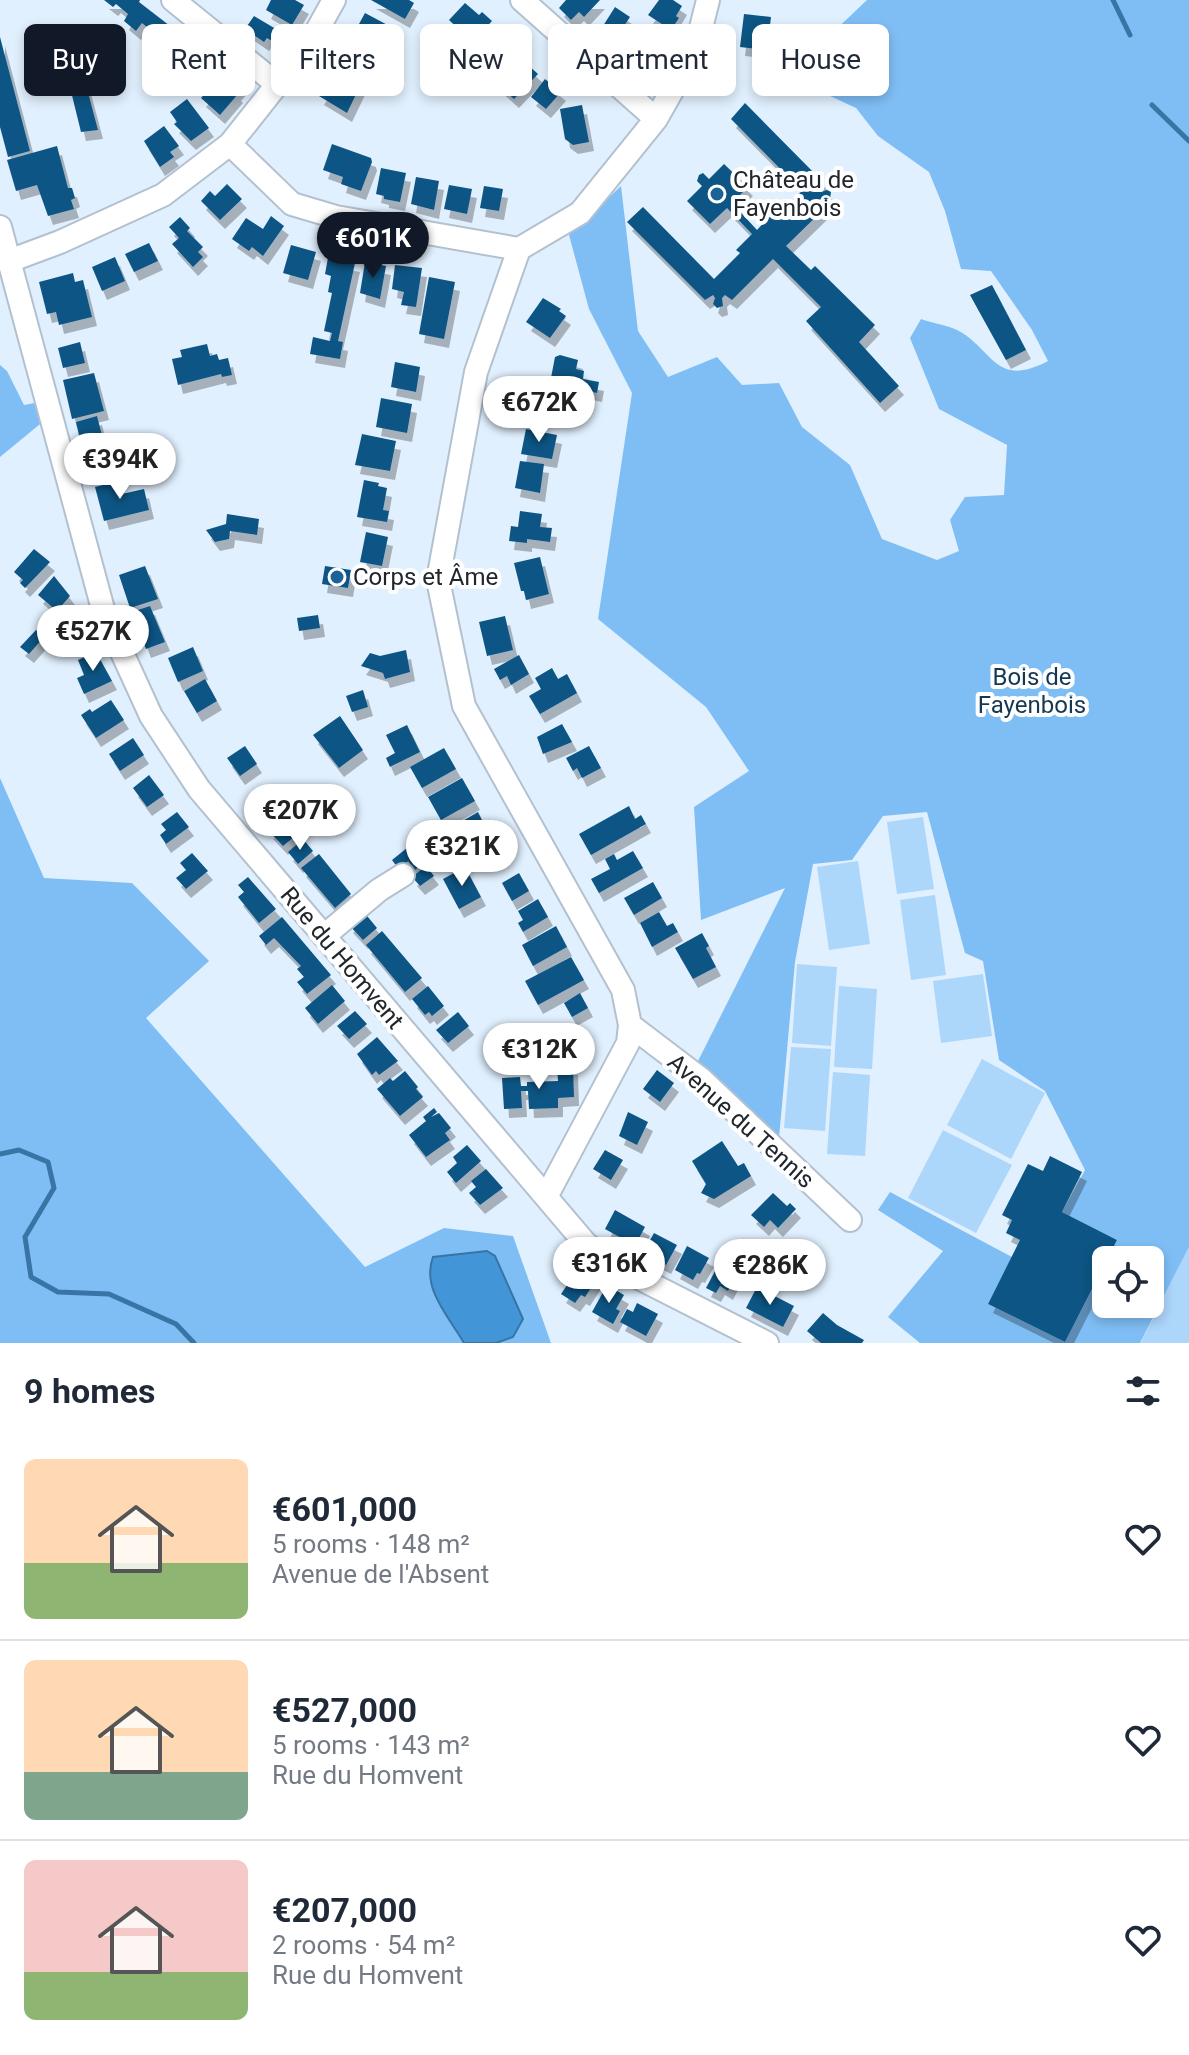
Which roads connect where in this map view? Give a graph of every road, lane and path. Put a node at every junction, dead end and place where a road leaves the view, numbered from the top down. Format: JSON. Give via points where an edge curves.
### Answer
{"nodes":[{"id":1,"x":173,"y":0,"type":"edge"},
{"id":2,"x":334,"y":0,"type":"edge"},
{"id":3,"x":522,"y":0,"type":"edge"},
{"id":4,"x":708,"y":0,"type":"edge"},
{"id":5,"x":321,"y":24,"type":"edge"},
{"id":6,"x":271,"y":79,"type":"edge"},
{"id":7,"x":271,"y":94,"type":"edge"},
{"id":8,"x":656,"y":119,"type":"junction"},
{"id":9,"x":230,"y":144,"type":"junction"},
{"id":10,"x":0,"y":227,"type":"edge"},
{"id":11,"x":519,"y":249,"type":"junction"},
{"id":12,"x":9,"y":261,"type":"junction"},
{"id":13,"x":403,"y":875,"type":"dead end"},
{"id":14,"x":324,"y":936,"type":"junction"},
{"id":15,"x":630,"y":1025,"type":"junction"},
{"id":16,"x":546,"y":1197,"type":"junction"},
{"id":17,"x":850,"y":1220,"type":"dead end"},
{"id":18,"x":767,"y":1343,"type":"edge"}],
"edges":[{"from":1,"to":6,"type":"street"},
{"from":2,"to":5,"type":"street"},
{"from":3,"to":8,"type":"street"},
{"from":4,"to":8,"type":"street","via":[[696,48]]},
{"from":7,"to":9,"type":"street"},
{"from":8,"to":11,"type":"street","via":[[580,213]]},
{"from":9,"to":11,"type":"street","via":[[292,204],[336,217]]},
{"from":9,"to":12,"type":"street","via":[[163,195]]},
{"from":10,"to":12,"type":"street","name":"Rue du Homvent"},
{"from":11,"to":15,"type":"street","via":[[476,372],[438,580],[464,706],[623,990]]},
{"from":12,"to":14,"type":"street","name":"Rue du Homvent","via":[[104,613],[151,716],[199,789]]},
{"from":13,"to":14,"type":"street"},
{"from":14,"to":16,"type":"street","name":"Rue du Homvent"},
{"from":15,"to":16,"type":"street","via":[[628,1043]]},
{"from":15,"to":17,"type":"street","name":"Avenue du Tennis","via":[[701,1079]]},
{"from":16,"to":18,"type":"street","name":"Rue du Homvent","via":[[586,1244],[633,1275]]}]}
